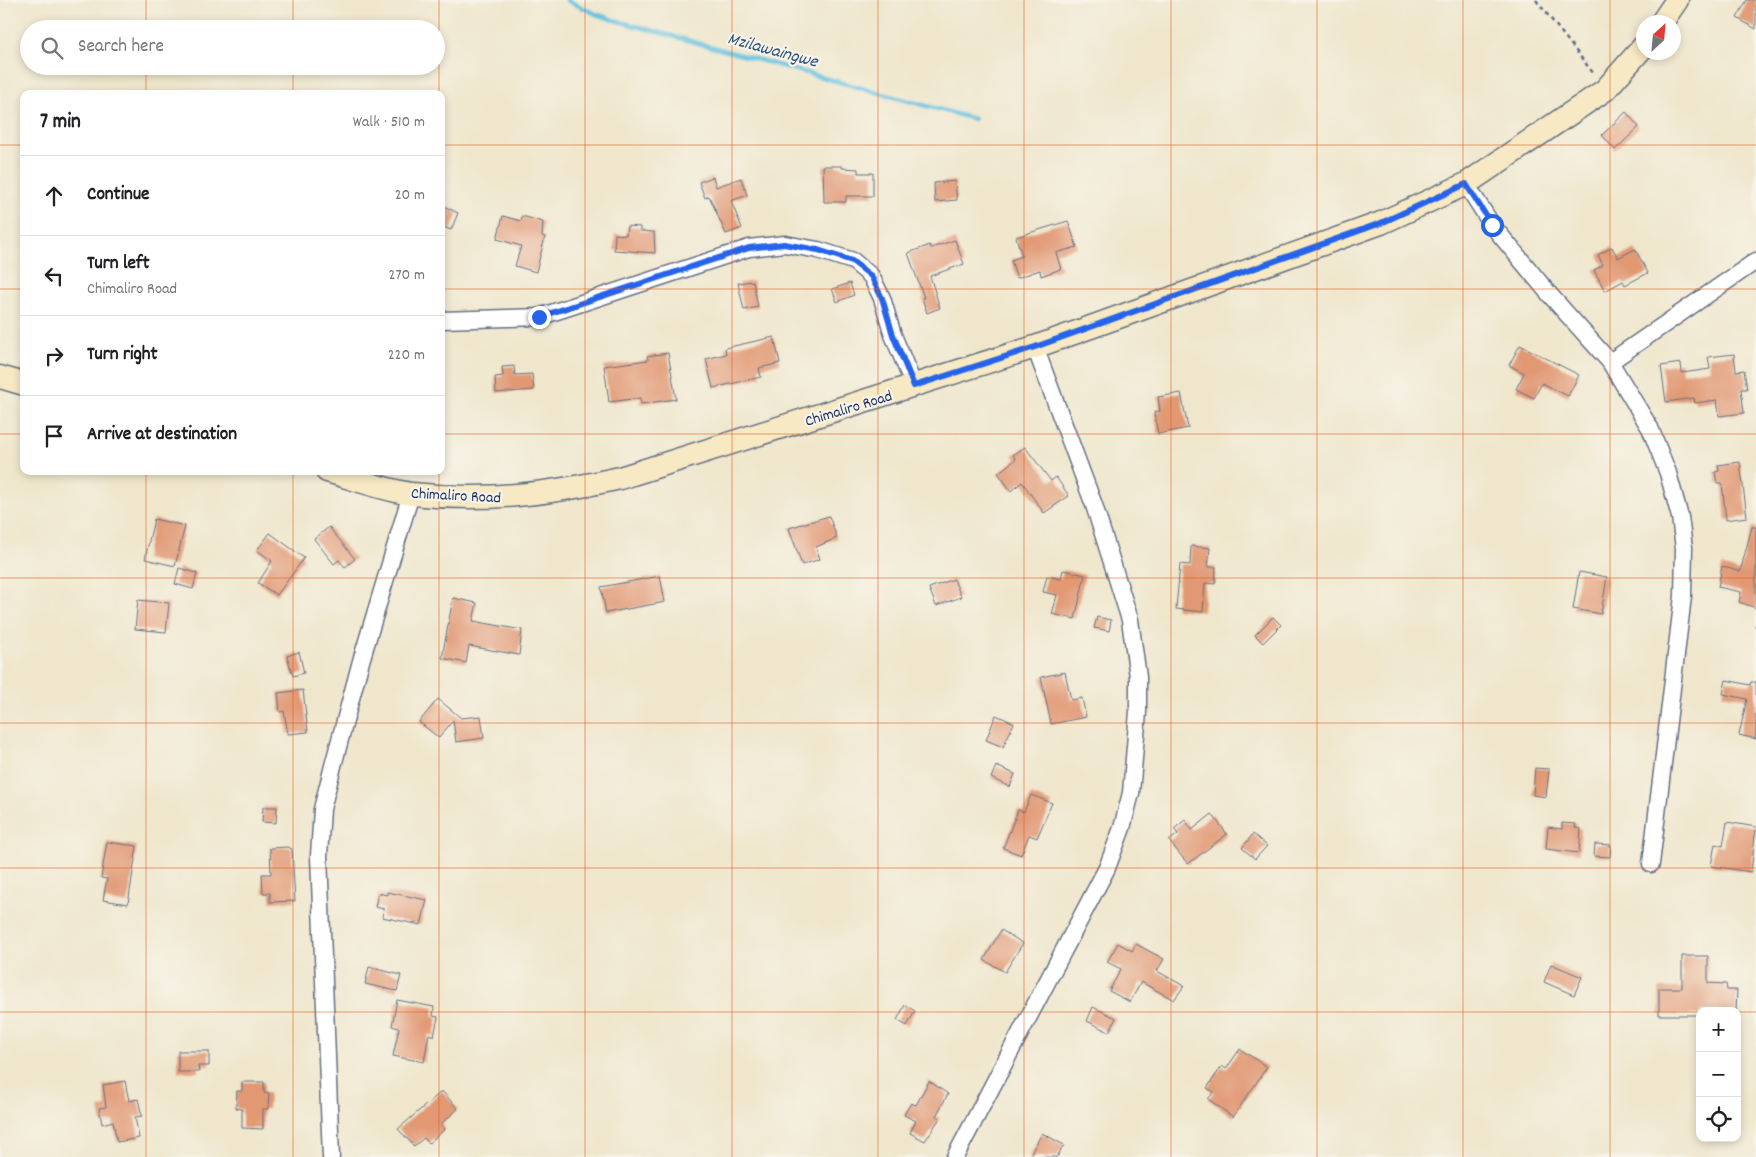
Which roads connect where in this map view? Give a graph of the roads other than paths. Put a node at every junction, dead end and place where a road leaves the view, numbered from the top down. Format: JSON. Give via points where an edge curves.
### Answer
{"nodes":[{"id":1,"x":1677,"y":0,"type":"edge"},
{"id":2,"x":1667,"y":15,"type":"edge"},
{"id":3,"x":1636,"y":55,"type":"edge"},
{"id":4,"x":1466,"y":184,"type":"junction"},
{"id":5,"x":1756,"y":261,"type":"edge"},
{"id":6,"x":445,"y":320,"type":"edge"},
{"id":7,"x":1035,"y":347,"type":"junction"},
{"id":8,"x":1610,"y":362,"type":"junction"},
{"id":9,"x":0,"y":377,"type":"edge"},
{"id":10,"x":20,"y":383,"type":"edge"},
{"id":11,"x":914,"y":386,"type":"junction"},
{"id":12,"x":342,"y":475,"type":"edge"},
{"id":13,"x":411,"y":494,"type":"junction"},
{"id":14,"x":1651,"y":864,"type":"dead end"},
{"id":15,"x":331,"y":1157,"type":"edge"},
{"id":16,"x":955,"y":1157,"type":"edge"}],
"edges":[{"from":1,"to":2,"type":"street"},
{"from":3,"to":4,"type":"street","name":"Chimaliro Road","via":[[1605,90]]},
{"from":4,"to":7,"type":"street","name":"Chimaliro Road","via":[[1381,223]]},
{"from":4,"to":8,"type":"street","via":[[1492,225]]},
{"from":5,"to":8,"type":"street"},
{"from":6,"to":11,"type":"street","via":[[539,317],[749,248],[784,244],[852,261],[871,276]]},
{"from":7,"to":11,"type":"street","name":"Chimaliro Road"},
{"from":7,"to":16,"type":"street","via":[[1094,506],[1130,620],[1138,677],[1131,793],[1108,868]]},
{"from":8,"to":14,"type":"street","via":[[1650,428],[1660,451],[1680,517],[1684,548],[1682,606]]},
{"from":9,"to":10,"type":"street"},
{"from":11,"to":13,"type":"street","name":"Chimaliro Road","via":[[620,478],[558,492],[497,498]]},
{"from":12,"to":13,"type":"street","name":"Chimaliro Road"},
{"from":13,"to":15,"type":"street","via":[[361,661],[322,809],[319,856]]}]}
